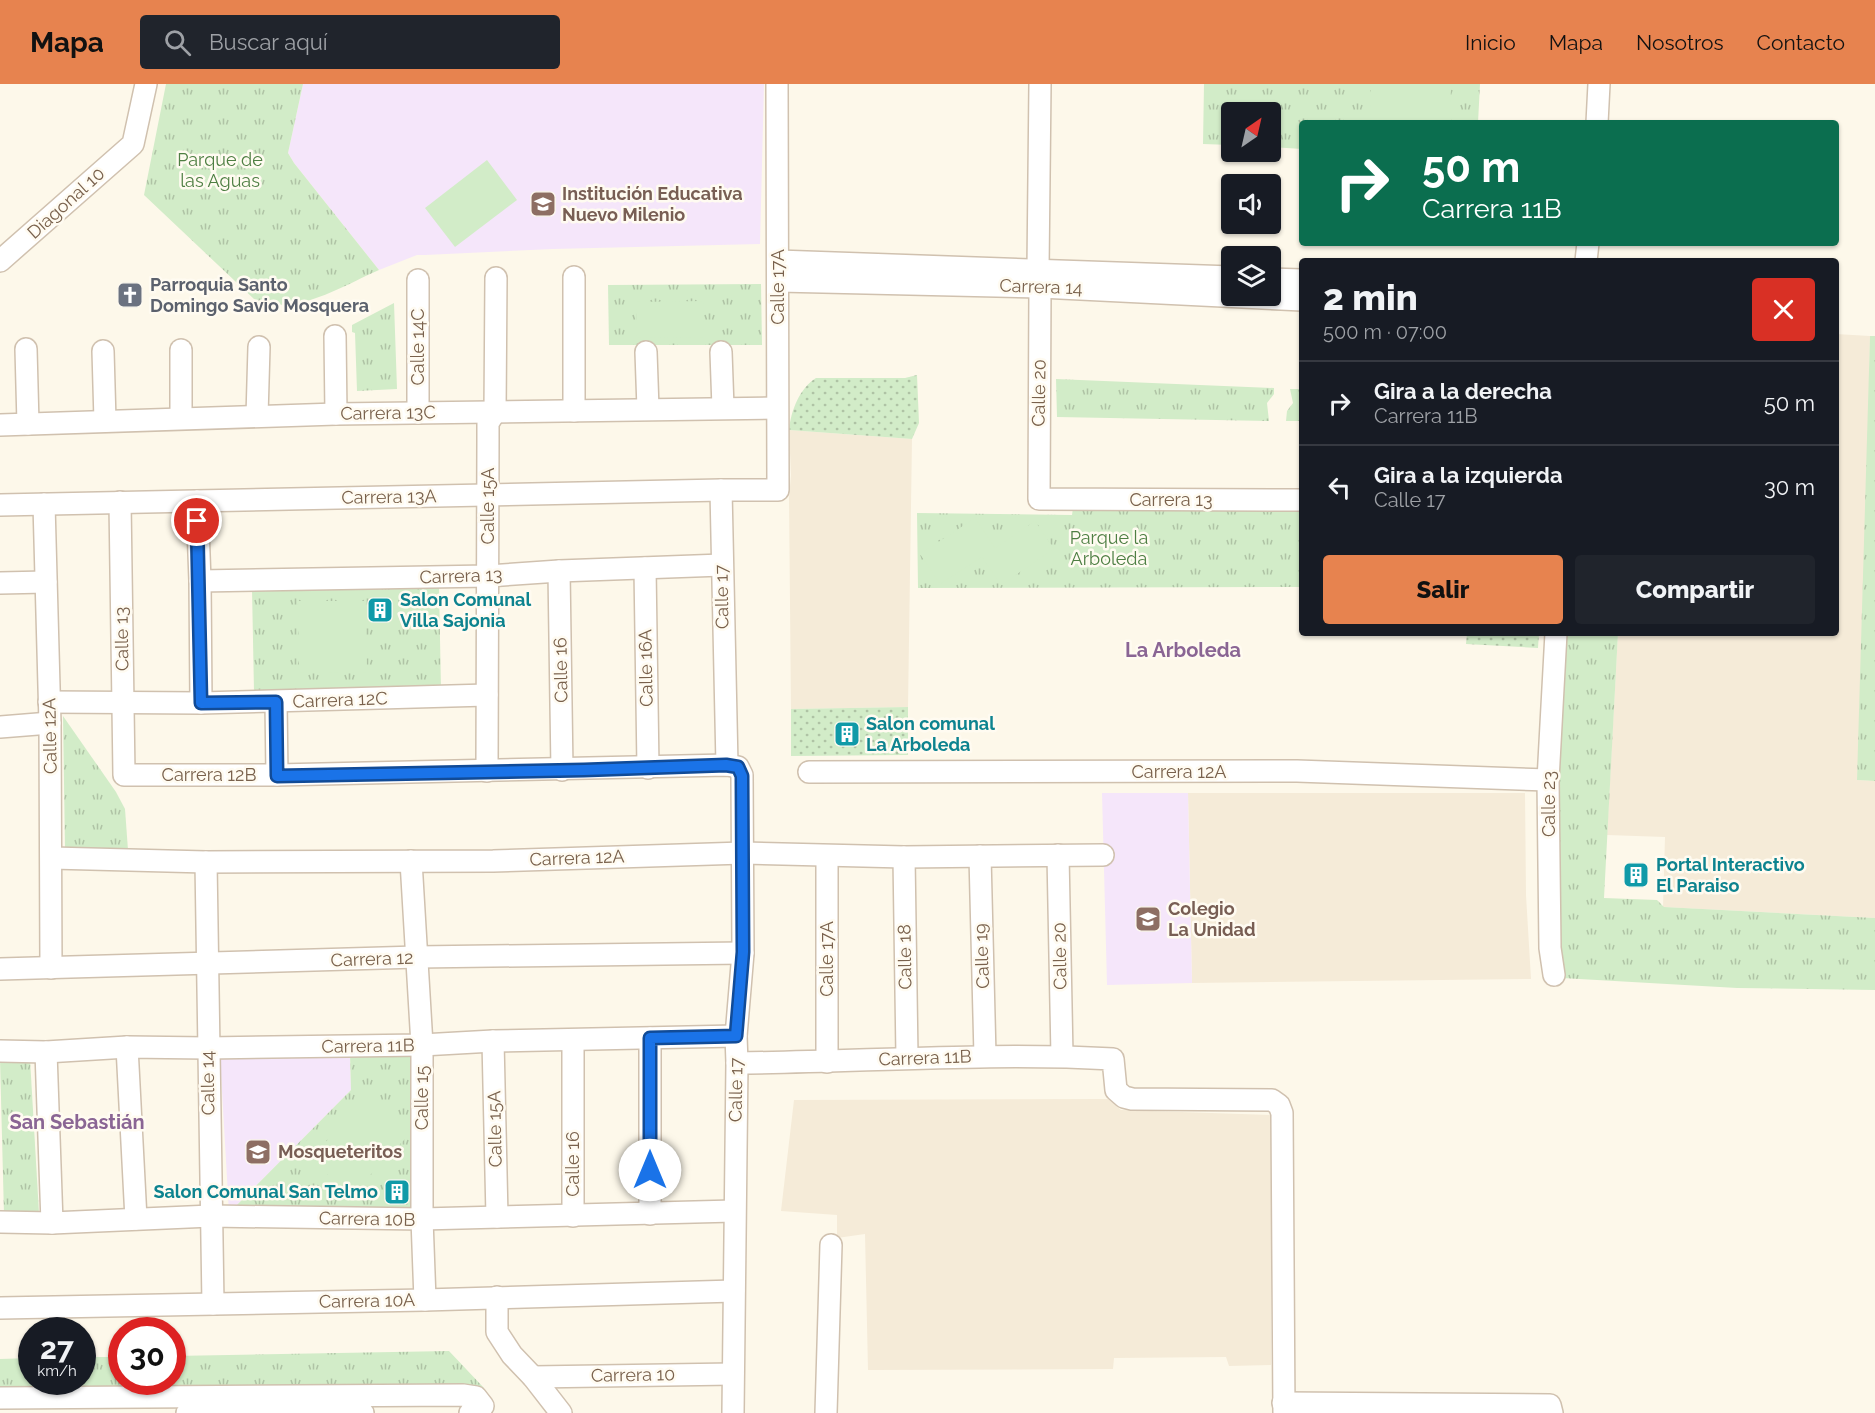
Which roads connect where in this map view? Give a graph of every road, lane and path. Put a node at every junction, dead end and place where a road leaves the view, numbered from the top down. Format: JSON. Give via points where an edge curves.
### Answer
{"nodes":[{"id":1,"x":146,"y":84,"type":"edge"},
{"id":2,"x":777,"y":84,"type":"edge"},
{"id":3,"x":1040,"y":84,"type":"edge"},
{"id":4,"x":1599,"y":84,"type":"edge"},
{"id":5,"x":1597,"y":120,"type":"edge"},
{"id":6,"x":0,"y":261,"type":"edge"},
{"id":7,"x":778,"y":271,"type":"junction"},
{"id":8,"x":574,"y":276,"type":"dead end"},
{"id":9,"x":1221,"y":277,"type":"edge"},
{"id":10,"x":496,"y":278,"type":"dead end"},
{"id":11,"x":1039,"y":278,"type":"junction"},
{"id":12,"x":1281,"y":279,"type":"edge"},
{"id":13,"x":418,"y":280,"type":"dead end"},
{"id":14,"x":1299,"y":280,"type":"edge"},
{"id":15,"x":1299,"y":300,"type":"edge"},
{"id":16,"x":335,"y":336,"type":"dead end"},
{"id":17,"x":259,"y":347,"type":"dead end"},
{"id":18,"x":26,"y":349,"type":"dead end"},
{"id":19,"x":181,"y":350,"type":"dead end"},
{"id":20,"x":103,"y":351,"type":"dead end"},
{"id":21,"x":646,"y":352,"type":"dead end"},
{"id":22,"x":721,"y":352,"type":"dead end"},
{"id":23,"x":723,"y":408,"type":"junction"},
{"id":24,"x":777,"y":408,"type":"junction"},
{"id":25,"x":648,"y":410,"type":"junction"},
{"id":26,"x":574,"y":411,"type":"junction"},
{"id":27,"x":495,"y":412,"type":"junction"},
{"id":28,"x":418,"y":413,"type":"junction"},
{"id":29,"x":336,"y":414,"type":"junction"},
{"id":30,"x":257,"y":416,"type":"junction"},
{"id":31,"x":181,"y":418,"type":"junction"},
{"id":32,"x":105,"y":421,"type":"junction"},
{"id":33,"x":28,"y":424,"type":"junction"},
{"id":34,"x":0,"y":425,"type":"edge"},
{"id":35,"x":721,"y":490,"type":"junction"},
{"id":36,"x":778,"y":490,"type":"joint"},
{"id":37,"x":488,"y":495,"type":"junction"},
{"id":38,"x":1040,"y":499,"type":"joint"},
{"id":39,"x":1299,"y":500,"type":"edge"},
{"id":40,"x":196,"y":501,"type":"junction"},
{"id":41,"x":120,"y":502,"type":"junction"},
{"id":42,"x":44,"y":504,"type":"junction"},
{"id":43,"x":0,"y":505,"type":"edge"},
{"id":44,"x":722,"y":565,"type":"junction"},
{"id":45,"x":645,"y":568,"type":"junction"},
{"id":46,"x":559,"y":571,"type":"junction"},
{"id":47,"x":488,"y":576,"type":"junction"},
{"id":48,"x":200,"y":581,"type":"junction"},
{"id":49,"x":46,"y":582,"type":"junction"},
{"id":50,"x":0,"y":583,"type":"edge"},
{"id":51,"x":1556,"y":636,"type":"edge"},
{"id":52,"x":487,"y":695,"type":"junction"},
{"id":53,"x":49,"y":702,"type":"junction"},
{"id":54,"x":276,"y":702,"type":"junction"},
{"id":55,"x":124,"y":703,"type":"junction"},
{"id":56,"x":201,"y":703,"type":"junction"},
{"id":57,"x":50,"y":723,"type":"junction"},
{"id":58,"x":0,"y":727,"type":"edge"},
{"id":59,"x":726,"y":765,"type":"junction"},
{"id":60,"x":648,"y":768,"type":"junction"},
{"id":61,"x":562,"y":770,"type":"junction"},
{"id":62,"x":488,"y":771,"type":"junction"},
{"id":63,"x":809,"y":772,"type":"dead end"},
{"id":64,"x":124,"y":775,"type":"joint"},
{"id":65,"x":277,"y":776,"type":"junction"},
{"id":66,"x":1548,"y":780,"type":"junction"},
{"id":67,"x":743,"y":853,"type":"junction"},
{"id":68,"x":1058,"y":855,"type":"junction"},
{"id":69,"x":1103,"y":855,"type":"dead end"},
{"id":70,"x":828,"y":856,"type":"junction"},
{"id":71,"x":980,"y":856,"type":"junction"},
{"id":72,"x":904,"y":857,"type":"junction"},
{"id":73,"x":52,"y":858,"type":"junction"},
{"id":74,"x":411,"y":861,"type":"junction"},
{"id":75,"x":206,"y":862,"type":"junction"},
{"id":76,"x":743,"y":952,"type":"junction"},
{"id":77,"x":417,"y":957,"type":"junction"},
{"id":78,"x":208,"y":963,"type":"junction"},
{"id":79,"x":51,"y":968,"type":"junction"},
{"id":80,"x":0,"y":969,"type":"edge"},
{"id":81,"x":1554,"y":975,"type":"dead end"},
{"id":82,"x":736,"y":1036,"type":"junction"},
{"id":83,"x":650,"y":1038,"type":"junction"},
{"id":84,"x":573,"y":1040,"type":"junction"},
{"id":85,"x":494,"y":1041,"type":"junction"},
{"id":86,"x":422,"y":1045,"type":"junction"},
{"id":87,"x":127,"y":1047,"type":"junction"},
{"id":88,"x":207,"y":1048,"type":"junction"},
{"id":89,"x":0,"y":1051,"type":"edge"},
{"id":90,"x":46,"y":1052,"type":"junction"},
{"id":91,"x":985,"y":1056,"type":"junction"},
{"id":92,"x":1062,"y":1056,"type":"junction"},
{"id":93,"x":907,"y":1057,"type":"junction"},
{"id":94,"x":827,"y":1062,"type":"junction"},
{"id":95,"x":737,"y":1063,"type":"junction"},
{"id":96,"x":734,"y":1211,"type":"junction"},
{"id":97,"x":650,"y":1214,"type":"junction"},
{"id":98,"x":211,"y":1216,"type":"junction"},
{"id":99,"x":573,"y":1216,"type":"junction"},
{"id":100,"x":497,"y":1217,"type":"junction"},
{"id":101,"x":136,"y":1219,"type":"junction"},
{"id":102,"x":422,"y":1219,"type":"junction"},
{"id":103,"x":0,"y":1222,"type":"edge"},
{"id":104,"x":52,"y":1223,"type":"junction"},
{"id":105,"x":831,"y":1245,"type":"dead end"},
{"id":106,"x":734,"y":1291,"type":"junction"},
{"id":107,"x":497,"y":1297,"type":"junction"},
{"id":108,"x":425,"y":1300,"type":"junction"},
{"id":109,"x":213,"y":1304,"type":"junction"},
{"id":110,"x":0,"y":1308,"type":"edge"},
{"id":111,"x":733,"y":1374,"type":"junction"},
{"id":112,"x":533,"y":1377,"type":"junction"},
{"id":113,"x":0,"y":1398,"type":"edge"},
{"id":114,"x":271,"y":1407,"type":"edge"},
{"id":115,"x":1283,"y":1408,"type":"edge"},
{"id":116,"x":1551,"y":1409,"type":"edge"},
{"id":117,"x":187,"y":1413,"type":"edge"},
{"id":118,"x":363,"y":1413,"type":"edge"},
{"id":119,"x":470,"y":1413,"type":"edge"},
{"id":120,"x":561,"y":1413,"type":"edge"},
{"id":121,"x":733,"y":1413,"type":"edge"},
{"id":122,"x":826,"y":1413,"type":"edge"}],
"edges":[{"from":1,"to":6,"type":"street","name":"Diagonal 10","via":[[133,144]]},
{"from":2,"to":7,"type":"street","name":"Calle 17A"},
{"from":3,"to":11,"type":"street","name":"Calle 20"},
{"from":4,"to":5,"type":"street"},
{"from":7,"to":11,"type":"street","name":"Carrera 14"},
{"from":7,"to":24,"type":"street","name":"Calle 17A"},
{"from":8,"to":26,"type":"street"},
{"from":9,"to":11,"type":"street","name":"Carrera 14"},
{"from":10,"to":27,"type":"street","name":"Calle 15A"},
{"from":11,"to":15,"type":"street","name":"Carrera 14"},
{"from":11,"to":38,"type":"street","name":"Calle 20"},
{"from":12,"to":14,"type":"street"},
{"from":13,"to":28,"type":"street","name":"Calle 14C"},
{"from":16,"to":29,"type":"street"},
{"from":17,"to":30,"type":"street"},
{"from":18,"to":33,"type":"street"},
{"from":19,"to":31,"type":"street"},
{"from":20,"to":32,"type":"street"},
{"from":21,"to":25,"type":"street"},
{"from":22,"to":23,"type":"street"},
{"from":23,"to":24,"type":"street","name":"Carrera 13C"},
{"from":23,"to":25,"type":"street","name":"Carrera 13C"},
{"from":24,"to":36,"type":"street","name":"Calle 17A"},
{"from":25,"to":26,"type":"street","name":"Carrera 13C"},
{"from":26,"to":27,"type":"street","name":"Carrera 13C"},
{"from":27,"to":28,"type":"street","name":"Carrera 13C"},
{"from":27,"to":37,"type":"street","name":"Calle 15A","via":[[488,423]]},
{"from":28,"to":29,"type":"street","name":"Carrera 13C"},
{"from":29,"to":30,"type":"street","name":"Carrera 13C"},
{"from":30,"to":31,"type":"street","name":"Carrera 13C"},
{"from":31,"to":32,"type":"street","name":"Carrera 13C"},
{"from":32,"to":33,"type":"street","name":"Carrera 13C"},
{"from":33,"to":34,"type":"street","name":"Carrera 13C"},
{"from":35,"to":36,"type":"street","name":"Carrera 13A"},
{"from":35,"to":37,"type":"street","name":"Carrera 13A"},
{"from":35,"to":44,"type":"street","name":"Calle 17"},
{"from":37,"to":40,"type":"street","name":"Carrera 13A"},
{"from":37,"to":47,"type":"street","name":"Calle 15A"},
{"from":38,"to":39,"type":"street","name":"Carrera 13"},
{"from":40,"to":41,"type":"street","name":"Carrera 13A"},
{"from":40,"to":48,"type":"street"},
{"from":41,"to":42,"type":"street","name":"Carrera 13A"},
{"from":41,"to":55,"type":"street","name":"Calle 13"},
{"from":42,"to":43,"type":"street","name":"Carrera 13A"},
{"from":42,"to":49,"type":"street","name":"Calle 12A"},
{"from":44,"to":45,"type":"street","name":"Carrera 13"},
{"from":44,"to":59,"type":"street","name":"Calle 17"},
{"from":45,"to":46,"type":"street","name":"Carrera 13"},
{"from":45,"to":60,"type":"street","name":"Calle 16A"},
{"from":46,"to":47,"type":"street","name":"Carrera 13"},
{"from":46,"to":61,"type":"street","name":"Calle 16"},
{"from":47,"to":48,"type":"street","name":"Carrera 13"},
{"from":47,"to":52,"type":"street","name":"Calle 15A"},
{"from":48,"to":56,"type":"street"},
{"from":49,"to":50,"type":"street"},
{"from":49,"to":53,"type":"street","name":"Calle 12A"},
{"from":51,"to":66,"type":"street","name":"Calle 23"},
{"from":52,"to":54,"type":"street","name":"Carrera 12C"},
{"from":52,"to":62,"type":"street","name":"Calle 15A"},
{"from":53,"to":55,"type":"street","name":"Carrera 12C"},
{"from":53,"to":57,"type":"street","name":"Calle 12A"},
{"from":54,"to":56,"type":"street","name":"Carrera 12C"},
{"from":54,"to":65,"type":"street"},
{"from":55,"to":56,"type":"street","name":"Carrera 12C"},
{"from":55,"to":64,"type":"street","name":"Calle 13"},
{"from":57,"to":58,"type":"street"},
{"from":57,"to":73,"type":"street","name":"Calle 12A"},
{"from":59,"to":60,"type":"street","name":"Carrera 12B"},
{"from":59,"to":67,"type":"street","name":"Calle 17","via":[[738,767],[742,776]]},
{"from":60,"to":61,"type":"street","name":"Carrera 12B"},
{"from":61,"to":62,"type":"street","name":"Carrera 12B"},
{"from":62,"to":65,"type":"street","name":"Carrera 12B"},
{"from":63,"to":66,"type":"street","name":"Carrera 12A","via":[[1297,771]]},
{"from":64,"to":65,"type":"street","name":"Carrera 12B"},
{"from":66,"to":81,"type":"street","name":"Calle 23","via":[[1550,948]]},
{"from":67,"to":70,"type":"street","name":"Carrera 12A"},
{"from":67,"to":74,"type":"street","name":"Carrera 12A"},
{"from":67,"to":76,"type":"street","name":"Calle 17"},
{"from":68,"to":69,"type":"street","name":"Carrera 12A"},
{"from":68,"to":71,"type":"street","name":"Carrera 12A"},
{"from":68,"to":92,"type":"street","name":"Calle 20"},
{"from":70,"to":72,"type":"street","name":"Carrera 12A"},
{"from":70,"to":94,"type":"street","name":"Calle 17A"},
{"from":71,"to":72,"type":"street","name":"Carrera 12A"},
{"from":71,"to":91,"type":"street","name":"Calle 19"},
{"from":72,"to":93,"type":"street","name":"Calle 18"},
{"from":73,"to":75,"type":"street","name":"Carrera 12A"},
{"from":73,"to":79,"type":"street","name":"Calle 12A"},
{"from":74,"to":75,"type":"street","name":"Carrera 12A"},
{"from":74,"to":77,"type":"street","name":"Calle 15"},
{"from":75,"to":78,"type":"street","name":"Calle 14"},
{"from":76,"to":77,"type":"street","name":"Carrera 12"},
{"from":76,"to":82,"type":"street","name":"Calle 17"},
{"from":77,"to":78,"type":"street","name":"Carrera 12"},
{"from":77,"to":86,"type":"street","name":"Calle 15"},
{"from":78,"to":79,"type":"street","name":"Carrera 12"},
{"from":78,"to":88,"type":"street","name":"Calle 14"},
{"from":79,"to":80,"type":"street","name":"Carrera 12"},
{"from":82,"to":83,"type":"street","name":"Carrera 11B"},
{"from":82,"to":95,"type":"street","name":"Calle 17"},
{"from":83,"to":84,"type":"street","name":"Carrera 11B"},
{"from":83,"to":97,"type":"street"},
{"from":84,"to":85,"type":"street","name":"Carrera 11B"},
{"from":84,"to":99,"type":"street","name":"Calle 16"},
{"from":85,"to":86,"type":"street","name":"Carrera 11B"},
{"from":85,"to":100,"type":"street","name":"Calle 15A"},
{"from":86,"to":88,"type":"street","name":"Carrera 11B"},
{"from":86,"to":102,"type":"street","name":"Calle 15"},
{"from":87,"to":88,"type":"street","name":"Carrera 11B"},
{"from":87,"to":90,"type":"street","name":"Carrera 11B"},
{"from":87,"to":101,"type":"street"},
{"from":88,"to":98,"type":"street","name":"Calle 14"},
{"from":89,"to":90,"type":"street","name":"Carrera 11B"},
{"from":90,"to":104,"type":"street"},
{"from":91,"to":92,"type":"street","name":"Carrera 11B"},
{"from":91,"to":93,"type":"street","name":"Carrera 11B"},
{"from":92,"to":115,"type":"street","name":"Carrera 11B","via":[[1113,1059],[1116,1090],[1132,1099],[1272,1100],[1279,1105]]},
{"from":93,"to":94,"type":"street","name":"Carrera 11B"},
{"from":94,"to":95,"type":"street","name":"Carrera 11B"},
{"from":95,"to":96,"type":"street","name":"Calle 17"},
{"from":96,"to":97,"type":"street","name":"Carrera 10B"},
{"from":96,"to":106,"type":"street","name":"Calle 17"},
{"from":97,"to":99,"type":"street","name":"Carrera 10B"},
{"from":98,"to":101,"type":"street","name":"Carrera 10B"},
{"from":98,"to":102,"type":"street","name":"Carrera 10B"},
{"from":98,"to":109,"type":"street","name":"Calle 14"},
{"from":99,"to":100,"type":"street","name":"Carrera 10B"},
{"from":100,"to":102,"type":"street","name":"Carrera 10B"},
{"from":101,"to":104,"type":"street","name":"Carrera 10B"},
{"from":102,"to":108,"type":"street","name":"Calle 15"},
{"from":103,"to":104,"type":"street","name":"Carrera 10B"},
{"from":105,"to":122,"type":"street"},
{"from":106,"to":107,"type":"street","name":"Carrera 10A"},
{"from":106,"to":111,"type":"street","name":"Calle 17"},
{"from":107,"to":108,"type":"street","name":"Carrera 10A"},
{"from":107,"to":112,"type":"street","via":[[497,1332]]},
{"from":108,"to":109,"type":"street","name":"Carrera 10A"},
{"from":109,"to":110,"type":"street","name":"Carrera 10A"},
{"from":111,"to":112,"type":"street","name":"Carrera 10"},
{"from":111,"to":121,"type":"street","name":"Calle 17"},
{"from":112,"to":120,"type":"street"},
{"from":113,"to":114,"type":"street"},
{"from":114,"to":117,"type":"street"},
{"from":114,"to":118,"type":"street"},
{"from":114,"to":119,"type":"street","via":[[463,1395],[476,1397],[483,1406],[477,1413]]},
{"from":115,"to":116,"type":"street"}]}
